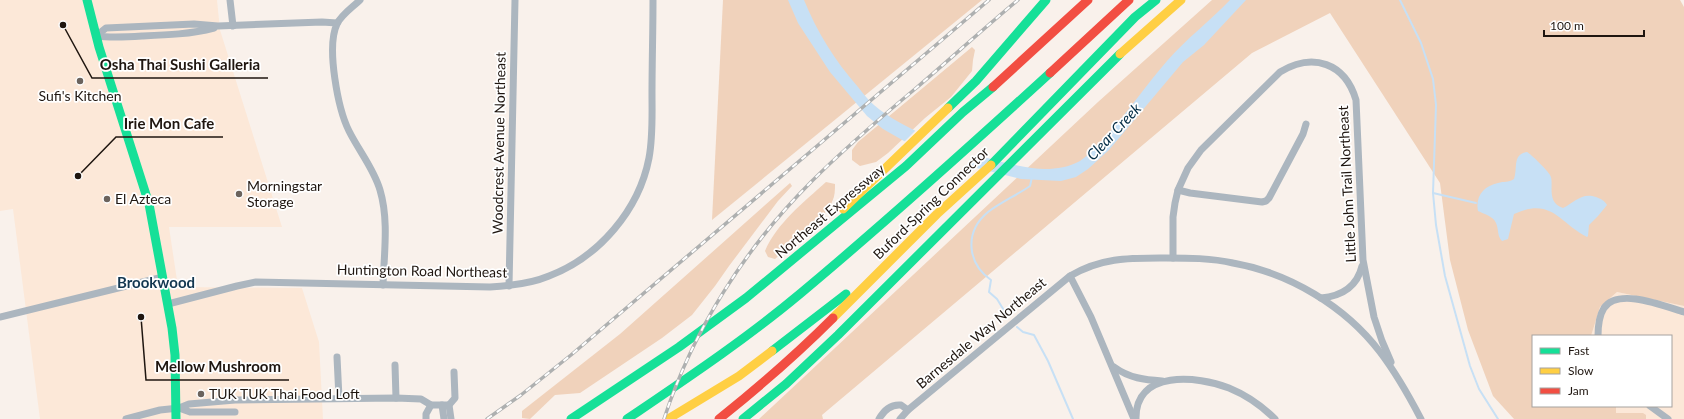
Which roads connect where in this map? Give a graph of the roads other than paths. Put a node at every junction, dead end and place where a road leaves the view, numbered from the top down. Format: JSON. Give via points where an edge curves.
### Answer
{"nodes":[{"id":1,"x":87,"y":0,"type":"edge"},
{"id":2,"x":230,"y":0,"type":"edge"},
{"id":3,"x":360,"y":0,"type":"edge"},
{"id":4,"x":515,"y":0,"type":"edge"},
{"id":5,"x":653,"y":0,"type":"edge"},
{"id":6,"x":1046,"y":0,"type":"edge"},
{"id":7,"x":1088,"y":0,"type":"edge"},
{"id":8,"x":1129,"y":0,"type":"edge"},
{"id":9,"x":1156,"y":0,"type":"edge"},
{"id":10,"x":1181,"y":0,"type":"edge"},
{"id":11,"x":337,"y":23,"type":"junction"},
{"id":12,"x":233,"y":26,"type":"junction"},
{"id":13,"x":96,"y":36,"type":"junction"},
{"id":14,"x":1306,"y":124,"type":"dead end"},
{"id":15,"x":1178,"y":190,"type":"junction"},
{"id":16,"x":835,"y":226,"type":"junction"},
{"id":17,"x":916,"y":235,"type":"junction"},
{"id":18,"x":1173,"y":258,"type":"junction"},
{"id":19,"x":1363,"y":262,"type":"junction"},
{"id":20,"x":1070,"y":276,"type":"junction"},
{"id":21,"x":163,"y":278,"type":"junction"},
{"id":22,"x":383,"y":285,"type":"junction"},
{"id":23,"x":509,"y":286,"type":"junction"},
{"id":24,"x":1321,"y":298,"type":"junction"},
{"id":25,"x":168,"y":304,"type":"junction"},
{"id":26,"x":1684,"y":312,"type":"edge"},
{"id":27,"x":0,"y":317,"type":"edge"},
{"id":28,"x":1598,"y":335,"type":"edge"},
{"id":29,"x":337,"y":357,"type":"dead end"},
{"id":30,"x":395,"y":365,"type":"dead end"},
{"id":31,"x":1113,"y":367,"type":"junction"},
{"id":32,"x":454,"y":372,"type":"dead end"},
{"id":33,"x":1395,"y":372,"type":"junction"},
{"id":34,"x":1163,"y":381,"type":"junction"},
{"id":35,"x":339,"y":398,"type":"junction"},
{"id":36,"x":396,"y":398,"type":"junction"},
{"id":37,"x":431,"y":405,"type":"junction"},
{"id":38,"x":446,"y":405,"type":"junction"},
{"id":39,"x":1651,"y":407,"type":"edge"},
{"id":40,"x":178,"y":408,"type":"junction"},
{"id":41,"x":908,"y":410,"type":"junction"},
{"id":42,"x":235,"y":412,"type":"dead end"},
{"id":43,"x":126,"y":419,"type":"edge"},
{"id":44,"x":176,"y":419,"type":"edge"},
{"id":45,"x":426,"y":419,"type":"edge"},
{"id":46,"x":444,"y":419,"type":"edge"},
{"id":47,"x":451,"y":419,"type":"edge"},
{"id":48,"x":571,"y":419,"type":"edge"},
{"id":49,"x":627,"y":419,"type":"edge"},
{"id":50,"x":668,"y":419,"type":"edge"},
{"id":51,"x":719,"y":419,"type":"edge"},
{"id":52,"x":744,"y":419,"type":"edge"},
{"id":53,"x":879,"y":419,"type":"edge"},
{"id":54,"x":900,"y":419,"type":"edge"},
{"id":55,"x":1135,"y":419,"type":"edge"},
{"id":56,"x":1275,"y":419,"type":"edge"},
{"id":57,"x":1421,"y":419,"type":"edge"},
{"id":58,"x":1668,"y":419,"type":"edge"}],
"edges":[{"from":1,"to":13,"type":"highway"},
{"from":2,"to":12,"type":"street"},
{"from":3,"to":11,"type":"street"},
{"from":4,"to":23,"type":"street","name":"Woodcrest Avenue Northeast"},
{"from":5,"to":23,"type":"street","name":"Huntington Road Northeast","via":[[652,133],[645,171],[632,204],[605,240],[570,267],[528,283]]},
{"from":6,"to":16,"type":"highway","via":[[999,57],[842,210]]},
{"from":7,"to":16,"type":"highway","name":"Northeast Expressway","via":[[906,166]]},
{"from":8,"to":49,"type":"highway","via":[[937,176],[800,294],[709,364]]},
{"from":9,"to":17,"type":"highway","name":"Buford-Spring Connector","via":[[1135,18],[1016,140]]},
{"from":10,"to":52,"type":"highway","name":"Buford-Spring Connector","via":[[1129,45],[786,384]]},
{"from":11,"to":12,"type":"street"},
{"from":11,"to":22,"type":"street","via":[[333,42],[339,105],[349,132],[375,175],[383,202]]},
{"from":12,"to":13,"type":"street","via":[[218,26],[196,33],[108,38]]},
{"from":13,"to":21,"type":"highway","via":[[149,204]]},
{"from":14,"to":15,"type":"street","via":[[1266,201]]},
{"from":15,"to":18,"type":"street","name":"Little John Trail Northeast","via":[[1173,217]]},
{"from":15,"to":19,"type":"street","name":"Little John Trail Northeast","via":[[1188,168],[1201,150],[1280,72],[1291,65],[1303,62],[1328,65],[1347,79],[1356,100]]},
{"from":16,"to":48,"type":"highway","name":"Northeast Expressway","via":[[734,307]]},
{"from":17,"to":50,"type":"highway","via":[[830,308],[785,342],[739,376]]},
{"from":17,"to":51,"type":"highway","name":"Buford-Spring Connector","via":[[805,346]]},
{"from":18,"to":20,"type":"street","name":"Barnesdale Way Northeast","via":[[1111,259]]},
{"from":18,"to":24,"type":"street","name":"Barnesdale Way Northeast","via":[[1211,259],[1250,267],[1287,280]]},
{"from":19,"to":24,"type":"street","via":[[1359,277],[1350,288],[1337,296]]},
{"from":19,"to":33,"type":"street","name":"Little John Trail Northeast","via":[[1374,316]]},
{"from":20,"to":31,"type":"street"},
{"from":20,"to":41,"type":"street","name":"Barnesdale Way Northeast"},
{"from":21,"to":25,"type":"highway"},
{"from":21,"to":27,"type":"street"},
{"from":22,"to":23,"type":"street","name":"Huntington Road Northeast"},
{"from":22,"to":25,"type":"street","name":"Huntington Road Northeast","via":[[256,282]]},
{"from":24,"to":33,"type":"street","name":"Barnesdale Way Northeast","via":[[1362,331]]},
{"from":25,"to":40,"type":"highway"},
{"from":26,"to":28,"type":"street","via":[[1627,298],[1612,301],[1603,310]]},
{"from":29,"to":35,"type":"street"},
{"from":30,"to":36,"type":"street"},
{"from":31,"to":34,"type":"street","via":[[1131,376]]},
{"from":31,"to":55,"type":"street"},
{"from":32,"to":38,"type":"street","via":[[455,398]]},
{"from":33,"to":57,"type":"street"},
{"from":34,"to":55,"type":"street","via":[[1151,387],[1142,396]]},
{"from":34,"to":56,"type":"street","via":[[1200,381],[1229,388],[1255,402]]},
{"from":35,"to":36,"type":"street"},
{"from":35,"to":40,"type":"street","via":[[235,400],[189,404]]},
{"from":36,"to":37,"type":"street","via":[[421,399]]},
{"from":37,"to":38,"type":"street"},
{"from":37,"to":45,"type":"street"},
{"from":38,"to":46,"type":"street"},
{"from":38,"to":47,"type":"street"},
{"from":39,"to":58,"type":"street"},
{"from":40,"to":42,"type":"street","via":[[190,412]]},
{"from":40,"to":43,"type":"street"},
{"from":40,"to":44,"type":"highway"},
{"from":41,"to":53,"type":"street","via":[[901,405],[892,406],[883,412]]},
{"from":41,"to":54,"type":"street","name":"Barnesdale Way Northeast"}]}
